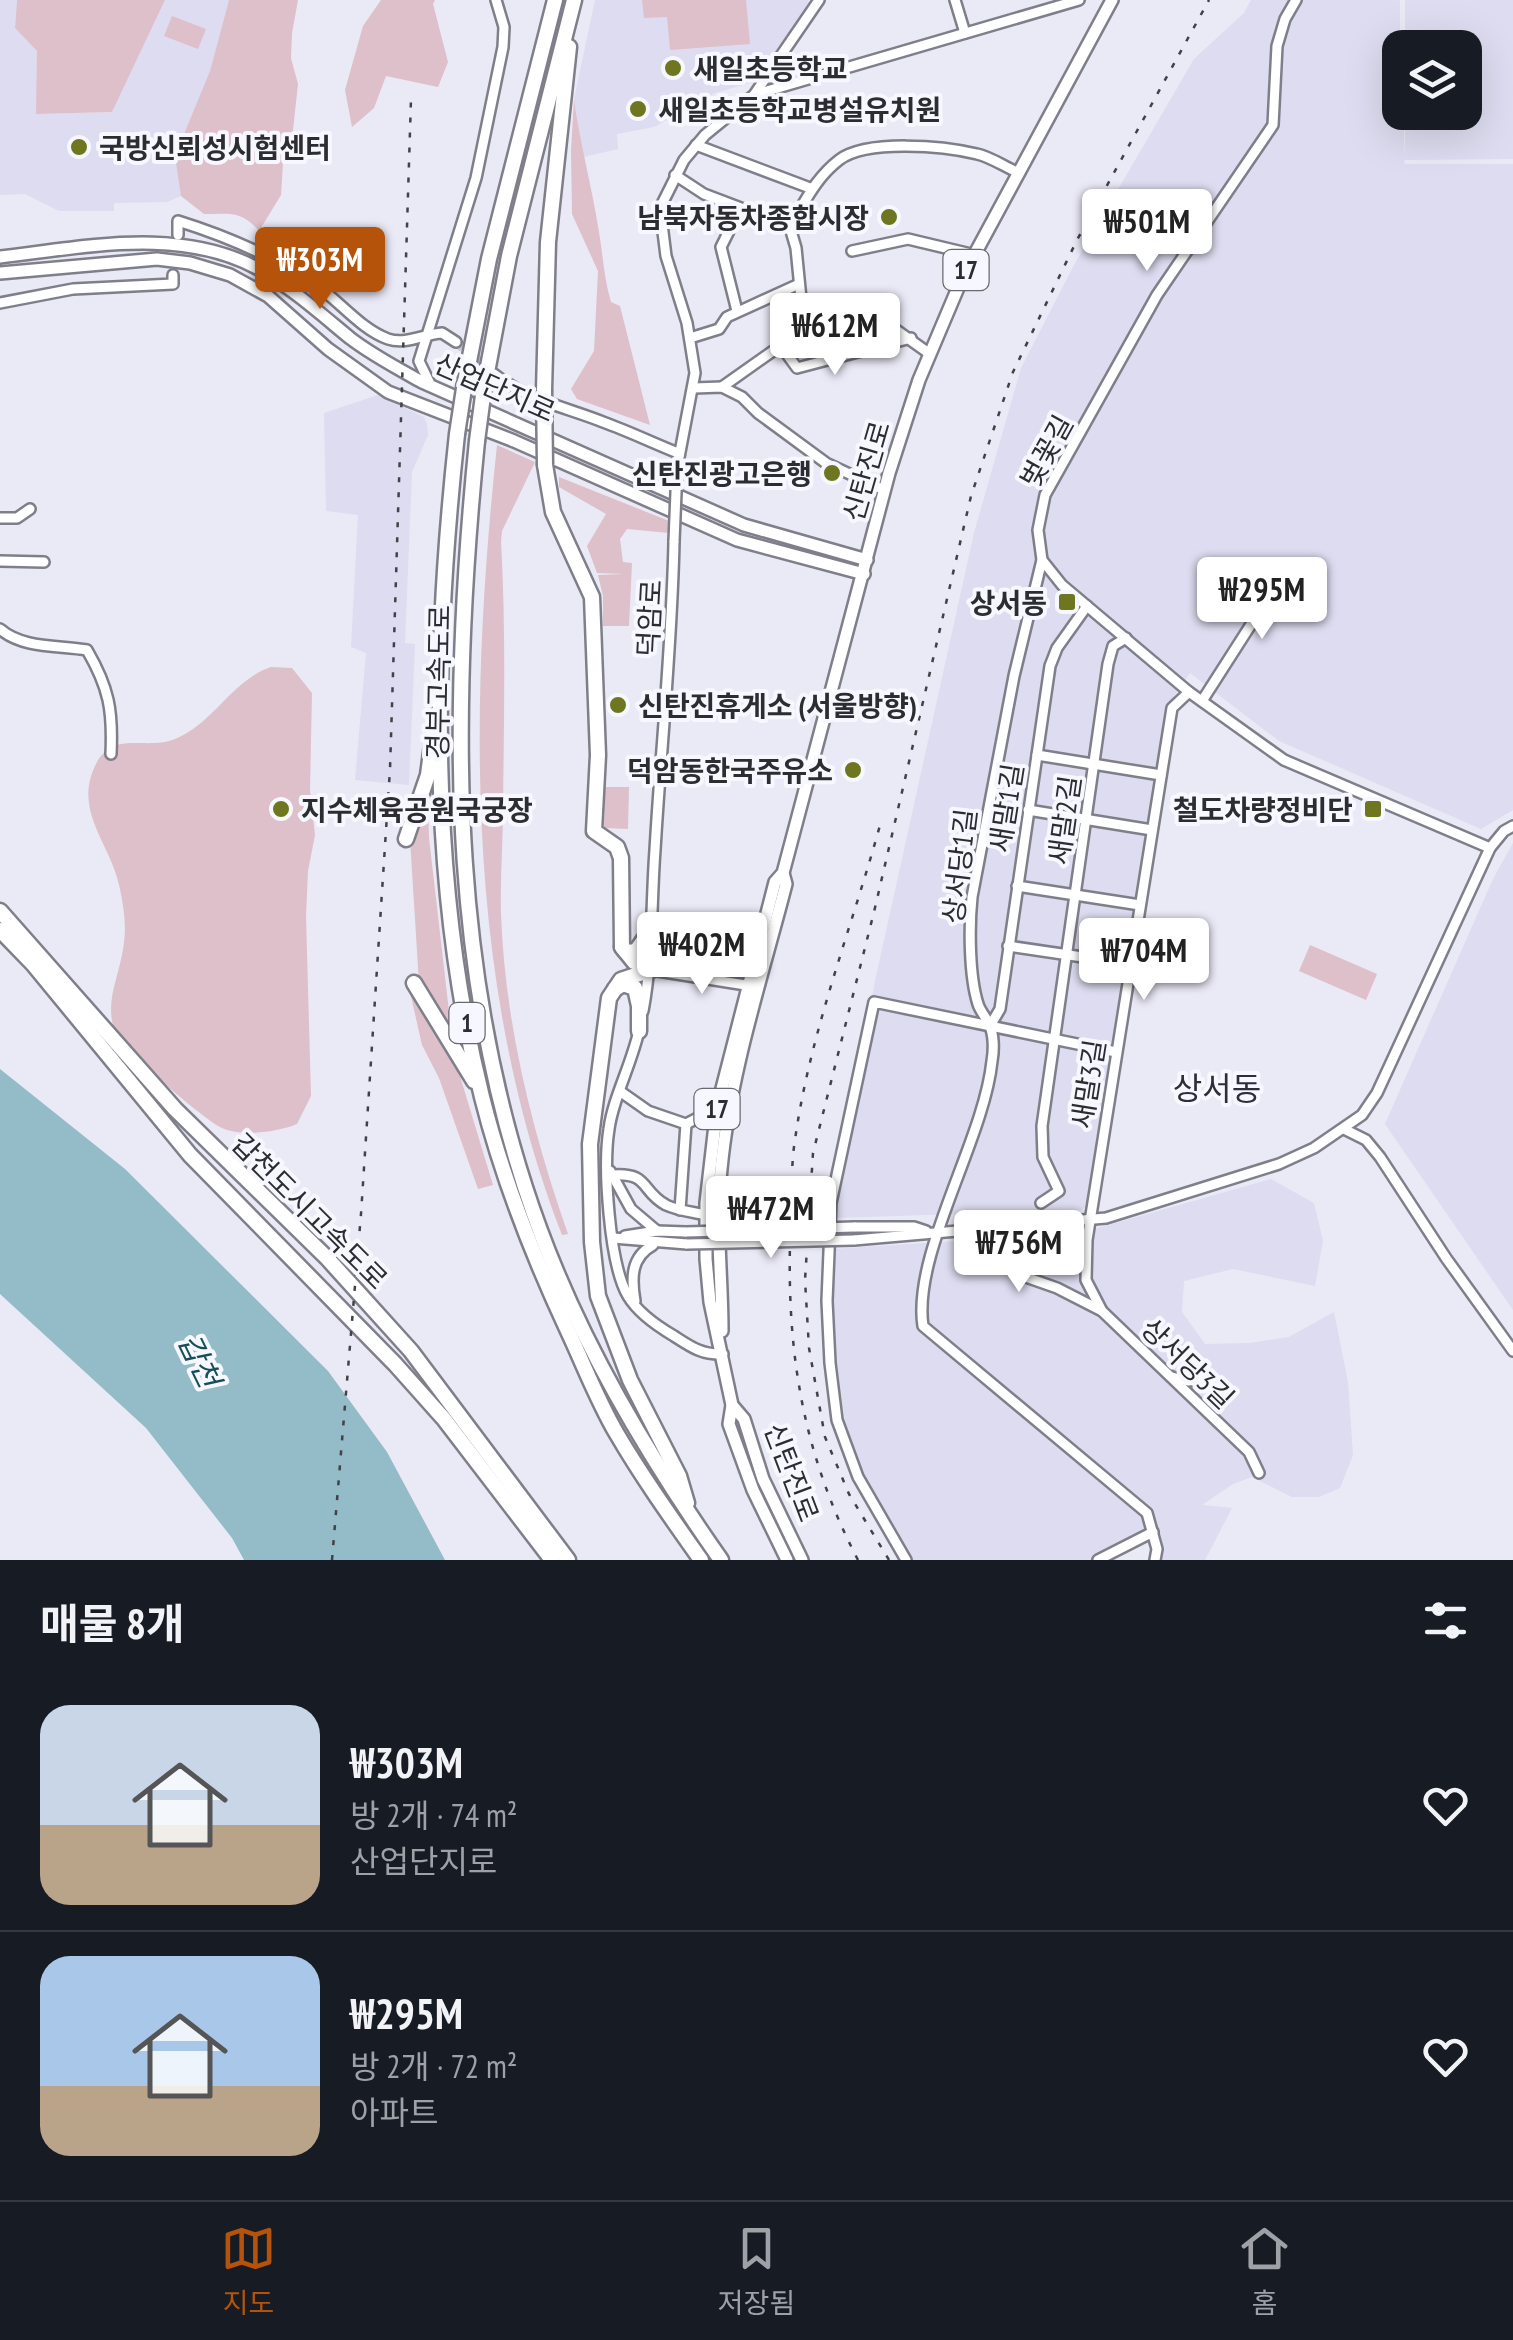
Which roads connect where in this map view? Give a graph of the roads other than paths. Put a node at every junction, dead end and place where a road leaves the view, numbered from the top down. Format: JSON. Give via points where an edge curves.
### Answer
{"nodes":[{"id":1,"x":496,"y":0,"type":"edge"},
{"id":2,"x":555,"y":0,"type":"edge"},
{"id":3,"x":574,"y":0,"type":"edge"},
{"id":4,"x":819,"y":0,"type":"edge"},
{"id":5,"x":955,"y":0,"type":"edge"},
{"id":6,"x":1080,"y":0,"type":"edge"},
{"id":7,"x":1112,"y":0,"type":"edge"},
{"id":8,"x":1296,"y":0,"type":"edge"},
{"id":9,"x":965,"y":33,"type":"junction"},
{"id":10,"x":754,"y":95,"type":"junction"},
{"id":11,"x":696,"y":144,"type":"junction"},
{"id":12,"x":1019,"y":173,"type":"junction"},
{"id":13,"x":675,"y":175,"type":"junction"},
{"id":14,"x":810,"y":188,"type":"junction"},
{"id":15,"x":740,"y":209,"type":"junction"},
{"id":16,"x":790,"y":224,"type":"junction"},
{"id":17,"x":178,"y":235,"type":"dead end"},
{"id":18,"x":852,"y":251,"type":"dead end"},
{"id":19,"x":975,"y":254,"type":"junction"},
{"id":20,"x":0,"y":257,"type":"edge"},
{"id":21,"x":0,"y":273,"type":"edge"},
{"id":22,"x":174,"y":275,"type":"dead end"},
{"id":23,"x":799,"y":284,"type":"junction"},
{"id":24,"x":0,"y":303,"type":"edge"},
{"id":25,"x":738,"y":311,"type":"junction"},
{"id":26,"x":804,"y":329,"type":"junction"},
{"id":27,"x":428,"y":334,"type":"junction"},
{"id":28,"x":690,"y":338,"type":"junction"},
{"id":29,"x":911,"y":338,"type":"junction"},
{"id":30,"x":456,"y":342,"type":"tunnel mouth"},
{"id":31,"x":781,"y":346,"type":"junction"},
{"id":32,"x":930,"y":354,"type":"junction"},
{"id":33,"x":420,"y":361,"type":"junction"},
{"id":34,"x":399,"y":370,"type":"junction"},
{"id":35,"x":494,"y":374,"type":"tunnel mouth"},
{"id":36,"x":431,"y":386,"type":"junction"},
{"id":37,"x":722,"y":387,"type":"junction"},
{"id":38,"x":694,"y":388,"type":"junction"},
{"id":39,"x":678,"y":453,"type":"junction"},
{"id":40,"x":884,"y":490,"type":"junction"},
{"id":41,"x":30,"y":509,"type":"dead end"},
{"id":42,"x":0,"y":518,"type":"edge"},
{"id":43,"x":868,"y":560,"type":"junction"},
{"id":44,"x":1042,"y":560,"type":"junction"},
{"id":45,"x":0,"y":561,"type":"edge"},
{"id":46,"x":44,"y":562,"type":"dead end"},
{"id":47,"x":1299,"y":567,"type":"dead end"},
{"id":48,"x":864,"y":574,"type":"junction"},
{"id":49,"x":1087,"y":606,"type":"junction"},
{"id":50,"x":0,"y":629,"type":"edge"},
{"id":51,"x":1126,"y":638,"type":"junction"},
{"id":52,"x":1190,"y":692,"type":"junction"},
{"id":53,"x":1202,"y":701,"type":"junction"},
{"id":54,"x":440,"y":702,"type":"junction"},
{"id":55,"x":110,"y":754,"type":"dead end"},
{"id":56,"x":1037,"y":755,"type":"junction"},
{"id":57,"x":1094,"y":764,"type":"junction"},
{"id":58,"x":1161,"y":775,"type":"junction"},
{"id":59,"x":1028,"y":810,"type":"junction"},
{"id":60,"x":1087,"y":820,"type":"junction"},
{"id":61,"x":1513,"y":826,"type":"edge"},
{"id":62,"x":1152,"y":830,"type":"junction"},
{"id":63,"x":406,"y":838,"type":"dead end"},
{"id":64,"x":1490,"y":848,"type":"junction"},
{"id":65,"x":1017,"y":886,"type":"junction"},
{"id":66,"x":1076,"y":895,"type":"junction"},
{"id":67,"x":1140,"y":905,"type":"junction"},
{"id":68,"x":0,"y":912,"type":"edge"},
{"id":69,"x":652,"y":928,"type":"junction"},
{"id":70,"x":0,"y":930,"type":"edge"},
{"id":71,"x":1008,"y":946,"type":"junction"},
{"id":72,"x":622,"y":947,"type":"junction"},
{"id":73,"x":1067,"y":955,"type":"junction"},
{"id":74,"x":1130,"y":964,"type":"junction"},
{"id":75,"x":651,"y":970,"type":"junction"},
{"id":76,"x":414,"y":983,"type":"dead end"},
{"id":77,"x":754,"y":986,"type":"junction"},
{"id":78,"x":610,"y":993,"type":"junction"},
{"id":79,"x":990,"y":1026,"type":"junction"},
{"id":80,"x":639,"y":1031,"type":"junction"},
{"id":81,"x":1055,"y":1040,"type":"junction"},
{"id":82,"x":1116,"y":1052,"type":"junction"},
{"id":83,"x":621,"y":1092,"type":"junction"},
{"id":84,"x":482,"y":1094,"type":"junction"},
{"id":85,"x":717,"y":1108,"type":"junction"},
{"id":86,"x":686,"y":1124,"type":"junction"},
{"id":87,"x":1344,"y":1129,"type":"junction"},
{"id":88,"x":607,"y":1164,"type":"junction"},
{"id":89,"x":612,"y":1175,"type":"junction"},
{"id":90,"x":1041,"y":1203,"type":"dead end"},
{"id":91,"x":680,"y":1210,"type":"junction"},
{"id":92,"x":706,"y":1214,"type":"junction"},
{"id":93,"x":1092,"y":1220,"type":"junction"},
{"id":94,"x":978,"y":1229,"type":"junction"},
{"id":95,"x":940,"y":1230,"type":"junction"},
{"id":96,"x":657,"y":1231,"type":"junction"},
{"id":97,"x":926,"y":1231,"type":"junction"},
{"id":98,"x":613,"y":1238,"type":"junction"},
{"id":99,"x":655,"y":1244,"type":"junction"},
{"id":100,"x":636,"y":1307,"type":"junction"},
{"id":101,"x":1102,"y":1311,"type":"junction"},
{"id":102,"x":1513,"y":1350,"type":"edge"},
{"id":103,"x":722,"y":1354,"type":"junction"},
{"id":104,"x":1170,"y":1377,"type":"junction"},
{"id":105,"x":1208,"y":1379,"type":"dead end"},
{"id":106,"x":732,"y":1405,"type":"junction"},
{"id":107,"x":1259,"y":1473,"type":"dead end"},
{"id":108,"x":692,"y":1518,"type":"junction"},
{"id":109,"x":1153,"y":1532,"type":"junction"},
{"id":110,"x":552,"y":1560,"type":"edge"},
{"id":111,"x":568,"y":1560,"type":"edge"},
{"id":112,"x":701,"y":1560,"type":"edge"},
{"id":113,"x":721,"y":1560,"type":"edge"},
{"id":114,"x":786,"y":1560,"type":"edge"},
{"id":115,"x":802,"y":1560,"type":"edge"},
{"id":116,"x":906,"y":1560,"type":"edge"},
{"id":117,"x":1098,"y":1560,"type":"edge"},
{"id":118,"x":1155,"y":1560,"type":"edge"}],
"edges":[{"from":1,"to":27,"type":"street","via":[[504,27],[494,96]]},
{"from":2,"to":54,"type":"highway","name":"경부고속도로","number":"1","bridge":true,"via":[[489,258],[465,382],[442,600]]},
{"from":3,"to":72,"type":"highway","bridge":true,"via":[[548,242],[544,465],[553,512],[592,597],[594,830],[622,858]]},
{"from":3,"to":108,"type":"highway","name":"경부고속도로","number":"1","bridge":true,"via":[[513,240],[484,388],[463,620],[462,826],[470,928],[494,1073],[528,1196],[573,1310],[638,1434]]},
{"from":4,"to":10,"type":"street","name":"덕암로"},
{"from":5,"to":9,"type":"street"},
{"from":6,"to":9,"type":"street"},
{"from":7,"to":12,"type":"main road","name":"신탄진로","number":"17"},
{"from":8,"to":44,"type":"street","name":"벚꽃길","via":[[1277,46],[1272,125],[1157,295],[1045,495],[1038,530]]},
{"from":9,"to":10,"type":"street"},
{"from":10,"to":11,"type":"street","name":"덕암로"},
{"from":11,"to":13,"type":"street","name":"덕암로"},
{"from":11,"to":14,"type":"street"},
{"from":12,"to":14,"type":"street","via":[[980,154],[887,146],[846,156]]},
{"from":12,"to":19,"type":"main road","name":"신탄진로","number":"17"},
{"from":13,"to":15,"type":"street"},
{"from":13,"to":28,"type":"street","name":"덕암로","via":[[660,208],[660,226]]},
{"from":14,"to":16,"type":"street"},
{"from":15,"to":16,"type":"street"},
{"from":15,"to":25,"type":"street","via":[[720,247]]},
{"from":16,"to":23,"type":"street"},
{"from":17,"to":27,"type":"street","via":[[178,221],[242,244],[315,284],[390,340]]},
{"from":18,"to":19,"type":"street","via":[[908,240]]},
{"from":19,"to":32,"type":"main road","name":"신탄진로","number":"17"},
{"from":20,"to":34,"type":"main road","name":"산업단지로","via":[[157,242],[194,246],[262,271]]},
{"from":21,"to":48,"type":"main road","name":"산업단지로","via":[[157,259],[230,275],[268,296],[388,392],[738,540]]},
{"from":22,"to":24,"type":"street","via":[[173,284],[72,289]]},
{"from":23,"to":25,"type":"street"},
{"from":23,"to":26,"type":"street"},
{"from":25,"to":28,"type":"street","via":[[719,329]]},
{"from":26,"to":29,"type":"street","via":[[861,319]]},
{"from":26,"to":31,"type":"street"},
{"from":27,"to":30,"type":"street"},
{"from":27,"to":33,"type":"street"},
{"from":28,"to":38,"type":"street","name":"덕암로"},
{"from":29,"to":31,"type":"street","via":[[797,368]]},
{"from":29,"to":32,"type":"street"},
{"from":31,"to":37,"type":"street"},
{"from":32,"to":40,"type":"main road","name":"신탄진로","number":"17"},
{"from":33,"to":34,"type":"street"},
{"from":33,"to":36,"type":"street"},
{"from":34,"to":36,"type":"main road","name":"산업단지로"},
{"from":35,"to":39,"type":"street","via":[[513,389]]},
{"from":36,"to":43,"type":"main road","name":"산업단지로","via":[[744,525]]},
{"from":37,"to":38,"type":"street"},
{"from":37,"to":40,"type":"street","via":[[826,463]]},
{"from":38,"to":39,"type":"street","name":"덕암로"},
{"from":39,"to":69,"type":"street","name":"덕암로","bridge":true},
{"from":40,"to":43,"type":"main road","name":"신탄진로","number":"17"},
{"from":41,"to":42,"type":"street"},
{"from":43,"to":48,"type":"main road","name":"신탄진로","number":"17"},
{"from":44,"to":49,"type":"street"},
{"from":44,"to":79,"type":"street","name":"상서당1길","via":[[972,897],[978,1005]]},
{"from":45,"to":46,"type":"street"},
{"from":47,"to":53,"type":"street","via":[[1250,626]]},
{"from":48,"to":77,"type":"main road","name":"신탄진로","number":"17","via":[[783,873],[775,882]]},
{"from":49,"to":51,"type":"street"},
{"from":49,"to":56,"type":"street","name":"새말1길","via":[[1050,666]]},
{"from":50,"to":55,"type":"street","via":[[30,644],[87,650],[108,692]]},
{"from":51,"to":52,"type":"street"},
{"from":51,"to":57,"type":"street","name":"새말2길","via":[[1113,646],[1108,664]]},
{"from":52,"to":53,"type":"street"},
{"from":52,"to":58,"type":"street","name":"새말3길","via":[[1172,708]]},
{"from":53,"to":64,"type":"street","via":[[1284,760]]},
{"from":54,"to":63,"type":"highway","via":[[428,775]]},
{"from":54,"to":84,"type":"highway","name":"경부고속도로","number":"1","via":[[447,884]]},
{"from":56,"to":57,"type":"street"},
{"from":56,"to":59,"type":"street","name":"새말1길"},
{"from":57,"to":58,"type":"street"},
{"from":57,"to":60,"type":"street","name":"새말2길"},
{"from":58,"to":62,"type":"street","name":"새말3길"},
{"from":59,"to":60,"type":"street"},
{"from":59,"to":65,"type":"street","name":"새말1길"},
{"from":60,"to":62,"type":"street"},
{"from":60,"to":66,"type":"street","name":"새말2길"},
{"from":61,"to":64,"type":"street"},
{"from":62,"to":67,"type":"street","name":"새말3길"},
{"from":64,"to":87,"type":"street","via":[[1392,1064],[1362,1114]]},
{"from":65,"to":66,"type":"street"},
{"from":65,"to":71,"type":"street","name":"새말1길"},
{"from":66,"to":67,"type":"street"},
{"from":66,"to":73,"type":"street","name":"새말2길"},
{"from":67,"to":74,"type":"street","name":"새말3길"},
{"from":68,"to":111,"type":"highway","name":"갑천도시고속도로","via":[[175,1109],[411,1351]]},
{"from":69,"to":72,"type":"highway","via":[[636,952]]},
{"from":69,"to":75,"type":"street","name":"덕암로"},
{"from":70,"to":110,"type":"highway","name":"갑천도시고속도로","via":[[190,1155],[432,1405]]},
{"from":71,"to":73,"type":"street"},
{"from":71,"to":79,"type":"street","name":"새말1길","via":[[1000,1010]]},
{"from":72,"to":75,"type":"highway"},
{"from":73,"to":74,"type":"street"},
{"from":73,"to":81,"type":"street","name":"새말2길"},
{"from":74,"to":82,"type":"street","name":"새말3길"},
{"from":75,"to":77,"type":"street"},
{"from":75,"to":78,"type":"highway","via":[[628,976]]},
{"from":75,"to":80,"type":"street","name":"덕암로"},
{"from":76,"to":84,"type":"highway"},
{"from":77,"to":85,"type":"main road","name":"신탄진로","number":"17"},
{"from":77,"to":103,"type":"main road","name":"신탄진로","number":"17","via":[[721,1166]]},
{"from":78,"to":80,"type":"highway","via":[[623,984],[634,988]]},
{"from":78,"to":108,"type":"highway","via":[[590,1144],[598,1296]]},
{"from":79,"to":81,"type":"street"},
{"from":79,"to":95,"type":"street","name":"상서당1길","via":[[992,1064]]},
{"from":79,"to":116,"type":"street","via":[[874,1002],[831,1203],[829,1332],[837,1420],[858,1476]]},
{"from":80,"to":83,"type":"street","name":"덕암로"},
{"from":81,"to":82,"type":"street"},
{"from":81,"to":90,"type":"street","name":"새말2길","via":[[1041,1140],[1059,1191]]},
{"from":82,"to":93,"type":"street","name":"새말3길"},
{"from":83,"to":86,"type":"street","via":[[648,1112]]},
{"from":83,"to":88,"type":"street","name":"덕암로","via":[[609,1126]]},
{"from":84,"to":112,"type":"highway","name":"경부고속도로","number":"1","via":[[547,1286],[615,1432]]},
{"from":85,"to":86,"type":"street"},
{"from":85,"to":92,"type":"main road","name":"신탄진로","number":"17"},
{"from":86,"to":91,"type":"street"},
{"from":87,"to":93,"type":"street","via":[[1279,1164]]},
{"from":87,"to":102,"type":"street","via":[[1380,1157]]},
{"from":88,"to":89,"type":"street"},
{"from":88,"to":98,"type":"street","name":"덕암로"},
{"from":89,"to":91,"type":"street","via":[[640,1178],[662,1203]]},
{"from":89,"to":96,"type":"street","via":[[630,1209]]},
{"from":91,"to":92,"type":"street"},
{"from":92,"to":103,"type":"main road","name":"신탄진로","number":"17","via":[[710,1302]]},
{"from":93,"to":94,"type":"street"},
{"from":93,"to":101,"type":"street","name":"새말3길","via":[[1085,1268]]},
{"from":94,"to":95,"type":"street"},
{"from":94,"to":101,"type":"street","name":"상서당3길","via":[[1020,1275]]},
{"from":95,"to":97,"type":"street"},
{"from":95,"to":109,"type":"street","name":"상서당1길","via":[[920,1309],[923,1326],[1148,1513]]},
{"from":96,"to":97,"type":"street","bridge":true},
{"from":96,"to":98,"type":"street"},
{"from":97,"to":99,"type":"street","bridge":true,"via":[[854,1240]]},
{"from":98,"to":99,"type":"street"},
{"from":98,"to":100,"type":"street","name":"덕암로","via":[[620,1275]]},
{"from":99,"to":100,"type":"street","via":[[633,1270]]},
{"from":100,"to":103,"type":"street","via":[[703,1354]]},
{"from":101,"to":104,"type":"street","name":"상서당3길"},
{"from":103,"to":106,"type":"main road","name":"신탄진로","number":"17"},
{"from":104,"to":105,"type":"street"},
{"from":104,"to":107,"type":"street","name":"상서당3길","via":[[1249,1452]]},
{"from":106,"to":114,"type":"main road","name":"신탄진로","number":"17","via":[[728,1424]]},
{"from":106,"to":115,"type":"main road","name":"신탄진로","number":"17","via":[[744,1419]]},
{"from":108,"to":113,"type":"highway","name":"경부고속도로","number":"1"},
{"from":109,"to":117,"type":"street"},
{"from":109,"to":118,"type":"street"}]}
